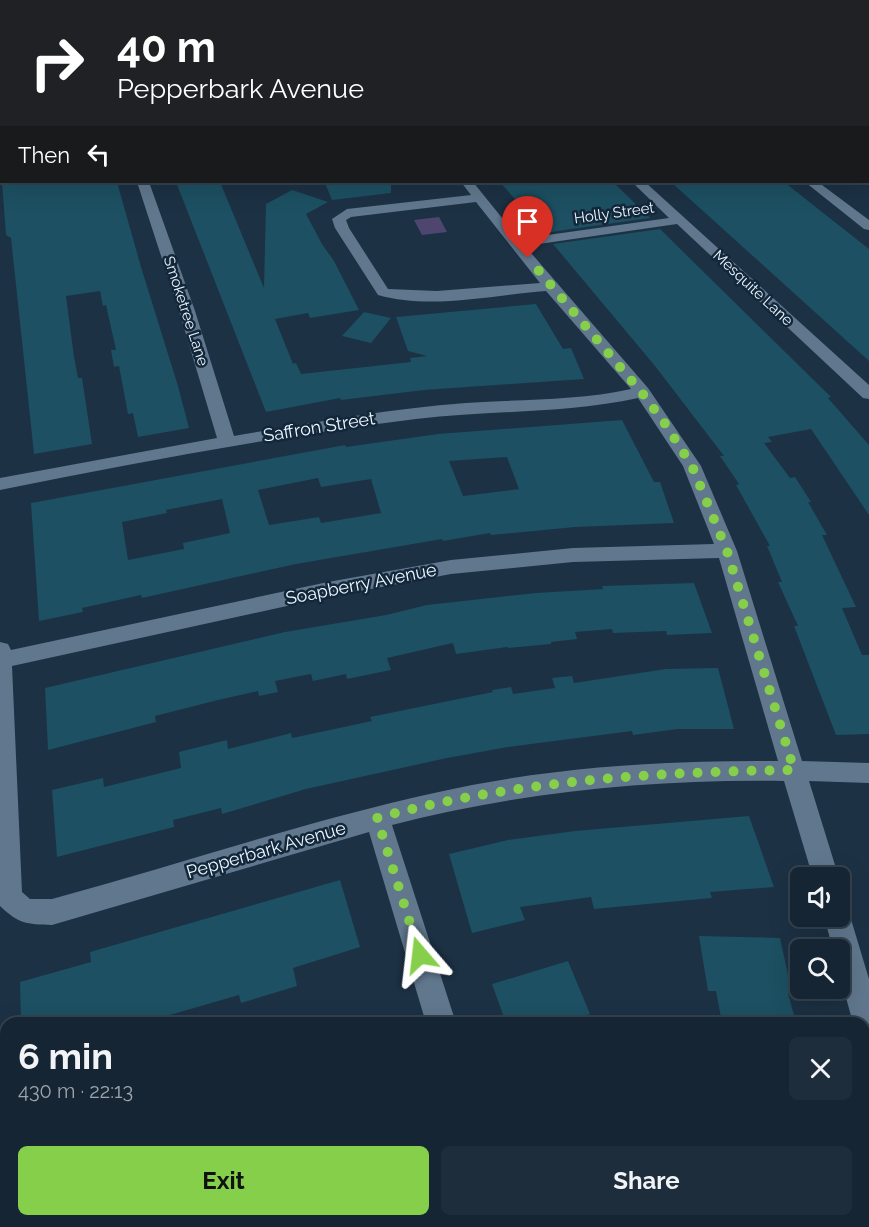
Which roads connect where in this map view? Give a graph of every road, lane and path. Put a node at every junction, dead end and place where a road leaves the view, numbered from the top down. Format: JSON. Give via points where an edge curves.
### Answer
{"nodes":[{"id":1,"x":143,"y":183,"type":"edge"},
{"id":2,"x":468,"y":183,"type":"edge"},
{"id":3,"x":639,"y":183,"type":"edge"},
{"id":4,"x":812,"y":183,"type":"edge"},
{"id":5,"x":480,"y":198,"type":"junction"},
{"id":6,"x":680,"y":220,"type":"junction"},
{"id":7,"x":869,"y":226,"type":"edge"},
{"id":8,"x":517,"y":243,"type":"junction"},
{"id":9,"x":550,"y":286,"type":"junction"},
{"id":10,"x":642,"y":393,"type":"junction"},
{"id":11,"x":869,"y":394,"type":"edge"},
{"id":12,"x":227,"y":442,"type":"junction"},
{"id":13,"x":0,"y":484,"type":"edge"},
{"id":14,"x":727,"y":551,"type":"junction"},
{"id":15,"x":0,"y":650,"type":"edge"},
{"id":16,"x":1,"y":660,"type":"edge"},
{"id":17,"x":794,"y":770,"type":"junction"},
{"id":18,"x":869,"y":773,"type":"edge"},
{"id":19,"x":377,"y":818,"type":"junction"},
{"id":20,"x":823,"y":867,"type":"edge"},
{"id":21,"x":840,"y":927,"type":"edge"},
{"id":22,"x":439,"y":1017,"type":"edge"},
{"id":23,"x":866,"y":1017,"type":"edge"}],
"edges":[{"from":1,"to":12,"type":"street","name":"Smoketree Lane"},
{"from":2,"to":5,"type":"street"},
{"from":3,"to":6,"type":"street","name":"Mesquite Lane"},
{"from":4,"to":7,"type":"street"},
{"from":5,"to":8,"type":"street"},
{"from":5,"to":9,"type":"street","via":[[339,219],[382,292],[389,296]]},
{"from":6,"to":8,"type":"street","name":"Holly Street"},
{"from":6,"to":11,"type":"street","name":"Mesquite Lane"},
{"from":8,"to":9,"type":"street"},
{"from":9,"to":10,"type":"street"},
{"from":10,"to":12,"type":"street","name":"Saffron Street","via":[[605,400],[397,416]]},
{"from":10,"to":14,"type":"street","via":[[692,466]]},
{"from":12,"to":13,"type":"street","name":"Saffron Street"},
{"from":14,"to":16,"type":"street","name":"Soapberry Avenue","via":[[542,557],[438,570],[337,587]]},
{"from":14,"to":17,"type":"street"},
{"from":15,"to":16,"type":"street"},
{"from":16,"to":19,"type":"street","name":"Pepperbark Avenue","via":[[9,897],[24,911],[52,912]]},
{"from":17,"to":18,"type":"street","name":"Pepperbark Avenue"},
{"from":17,"to":19,"type":"street","name":"Pepperbark Avenue","via":[[672,772],[580,780],[496,792]]},
{"from":17,"to":20,"type":"street"},
{"from":19,"to":22,"type":"street"},
{"from":21,"to":23,"type":"street"}]}
